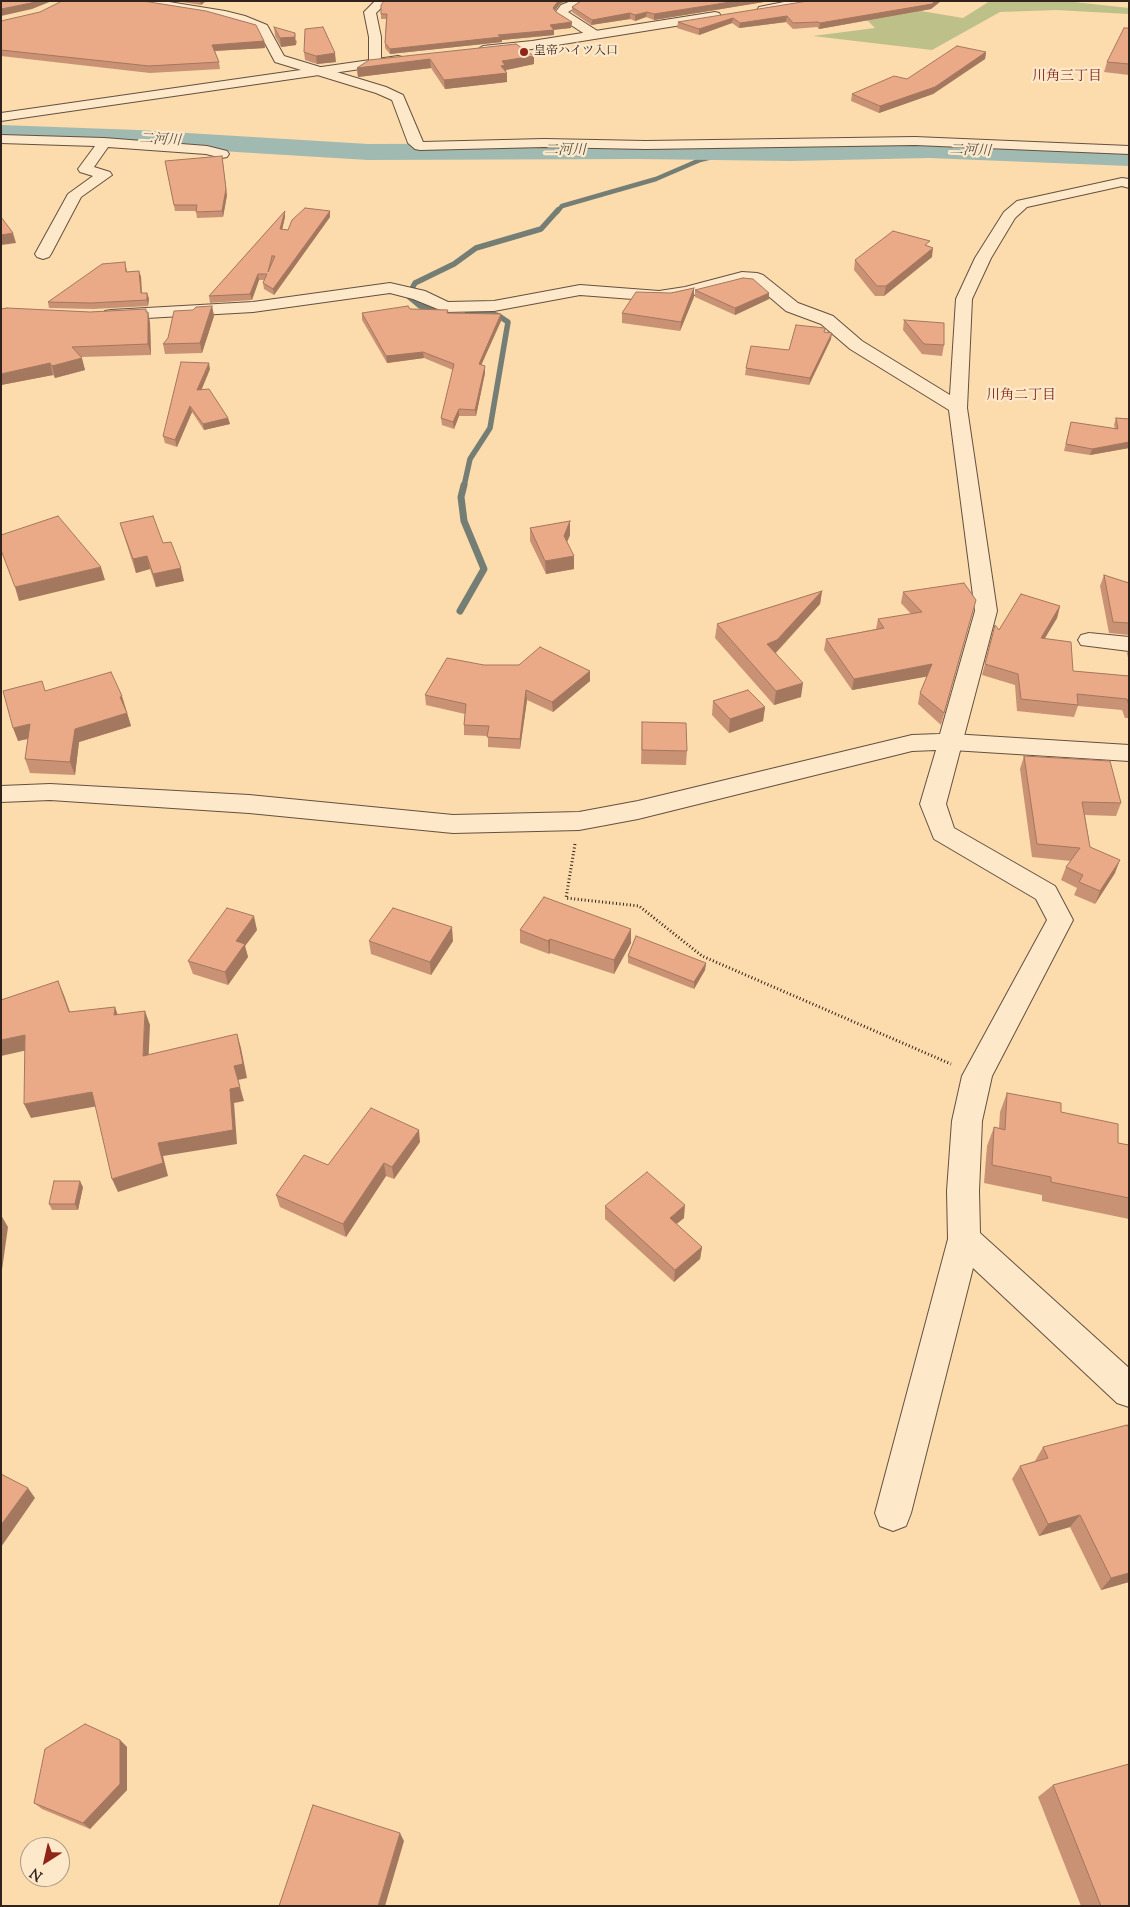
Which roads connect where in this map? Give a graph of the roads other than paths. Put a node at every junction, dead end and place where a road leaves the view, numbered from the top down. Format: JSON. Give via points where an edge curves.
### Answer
{"nodes":[{"id":1,"x":140,"y":1,"type":"edge"},
{"id":2,"x":382,"y":1,"type":"edge"},
{"id":3,"x":581,"y":1,"type":"edge"},
{"id":4,"x":808,"y":1,"type":"edge"},
{"id":5,"x":750,"y":12,"type":"edge"},
{"id":6,"x":731,"y":14,"type":"edge"},
{"id":7,"x":594,"y":35,"type":"junction"},
{"id":8,"x":474,"y":51,"type":"edge"},
{"id":9,"x":408,"y":58,"type":"edge"},
{"id":10,"x":375,"y":62,"type":"junction"},
{"id":11,"x":319,"y":71,"type":"junction"},
{"id":12,"x":1,"y":117,"type":"edge"},
{"id":13,"x":1,"y":139,"type":"edge"},
{"id":14,"x":104,"y":142,"type":"junction"},
{"id":15,"x":1129,"y":150,"type":"edge"},
{"id":16,"x":222,"y":154,"type":"edge"},
{"id":17,"x":1126,"y":180,"type":"edge"},
{"id":18,"x":42,"y":254,"type":"dead end"},
{"id":19,"x":93,"y":316,"type":"edge"},
{"id":20,"x":958,"y":408,"type":"junction"},
{"id":21,"x":1089,"y":640,"type":"dead end"},
{"id":22,"x":1129,"y":644,"type":"edge"},
{"id":23,"x":952,"y":742,"type":"junction"},
{"id":24,"x":1129,"y":753,"type":"edge"},
{"id":25,"x":1,"y":794,"type":"edge"},
{"id":26,"x":964,"y":1239,"type":"junction"},
{"id":27,"x":1129,"y":1391,"type":"edge"},
{"id":28,"x":893,"y":1513,"type":"dead end"}],
"edges":[{"from":1,"to":11,"type":"street","via":[[241,19],[263,28],[279,59]]},
{"from":2,"to":10,"type":"street","via":[[370,12]]},
{"from":3,"to":7,"type":"street","via":[[561,13]]},
{"from":4,"to":5,"type":"street"},
{"from":6,"to":7,"type":"street"},
{"from":7,"to":8,"type":"street"},
{"from":9,"to":10,"type":"street"},
{"from":10,"to":11,"type":"street"},
{"from":11,"to":12,"type":"street"},
{"from":11,"to":15,"type":"street","via":[[398,98],[415,143],[420,146],[916,140]]},
{"from":13,"to":14,"type":"street"},
{"from":14,"to":16,"type":"street"},
{"from":14,"to":18,"type":"street","via":[[85,169],[105,175],[75,194],[62,223]]},
{"from":17,"to":20,"type":"street","via":[[1022,204],[1009,215],[964,299]]},
{"from":19,"to":20,"type":"street","via":[[254,306],[390,288],[419,295],[445,307],[494,306],[580,290],[659,296],[742,277],[757,278],[792,307],[827,320],[856,345]]},
{"from":20,"to":23,"type":"street","via":[[986,611]]},
{"from":21,"to":22,"type":"street"},
{"from":23,"to":24,"type":"street"},
{"from":23,"to":25,"type":"street","via":[[912,743],[579,821],[453,824],[249,804],[50,792]]},
{"from":23,"to":26,"type":"street","via":[[933,804],[943,833],[1046,893],[1060,920],[977,1076],[967,1121]]},
{"from":26,"to":27,"type":"street"},
{"from":26,"to":28,"type":"street"}]}
